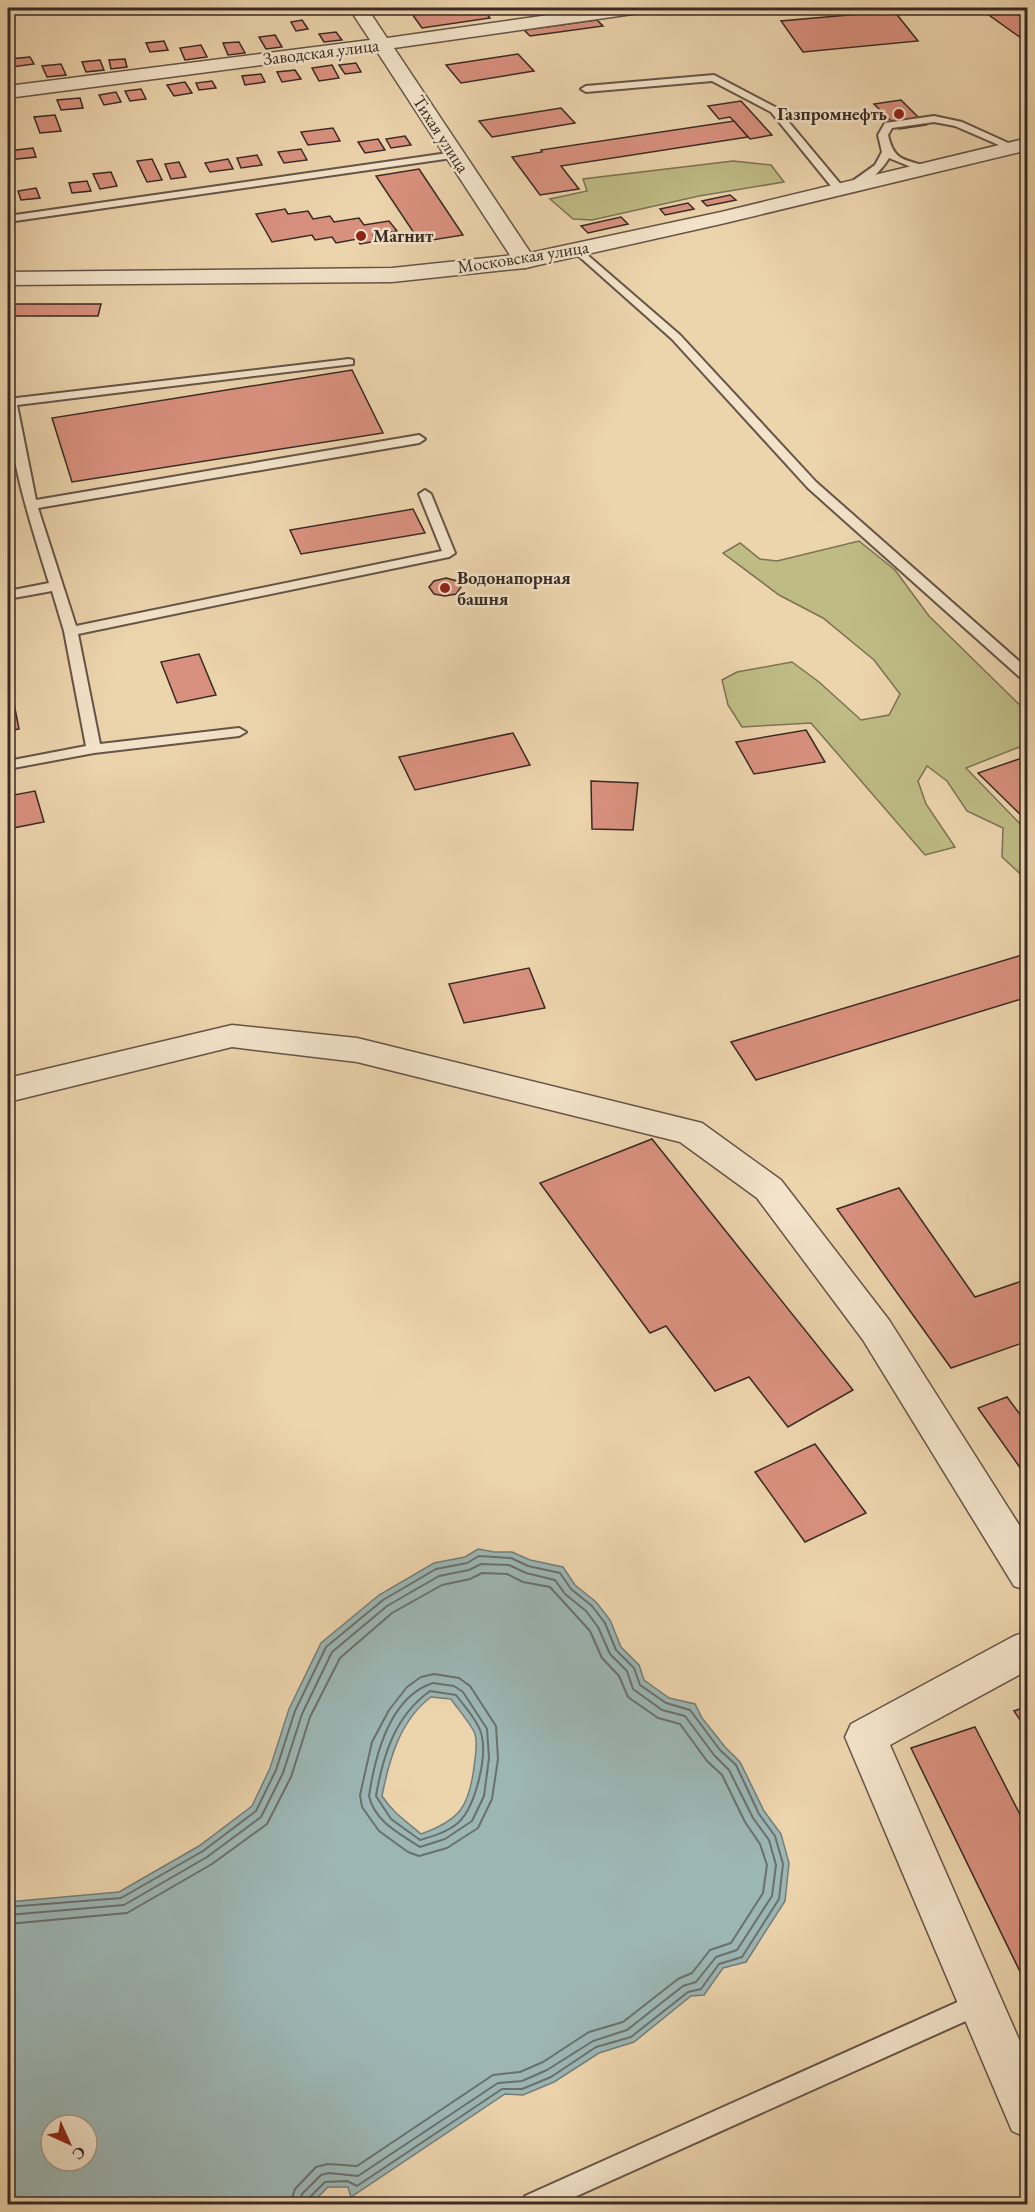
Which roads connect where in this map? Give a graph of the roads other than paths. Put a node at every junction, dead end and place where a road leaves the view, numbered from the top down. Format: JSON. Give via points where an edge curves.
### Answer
{"nodes":[{"id":1,"x":358,"y":8,"type":"edge"},
{"id":2,"x":633,"y":8,"type":"edge"},
{"id":3,"x":382,"y":44,"type":"junction"},
{"id":4,"x":586,"y":89,"type":"dead end"},
{"id":5,"x":8,"y":92,"type":"edge"},
{"id":6,"x":1020,"y":145,"type":"edge"},
{"id":7,"x":887,"y":152,"type":"junction"},
{"id":8,"x":455,"y":155,"type":"junction"},
{"id":9,"x":925,"y":169,"type":"junction"},
{"id":10,"x":845,"y":188,"type":"junction"},
{"id":11,"x":8,"y":219,"type":"edge"},
{"id":12,"x":577,"y":249,"type":"junction"},
{"id":13,"x":525,"y":261,"type":"junction"},
{"id":14,"x":8,"y":279,"type":"edge"},
{"id":15,"x":349,"y":362,"type":"dead end"},
{"id":16,"x":9,"y":402,"type":"edge"},
{"id":17,"x":419,"y":440,"type":"dead end"},
{"id":18,"x":425,"y":494,"type":"dead end"},
{"id":19,"x":31,"y":505,"type":"junction"},
{"id":20,"x":57,"y":586,"type":"junction"},
{"id":21,"x":8,"y":595,"type":"edge"},
{"id":22,"x":72,"y":631,"type":"junction"},
{"id":23,"x":1028,"y":677,"type":"edge"},
{"id":24,"x":239,"y":732,"type":"dead end"},
{"id":25,"x":94,"y":749,"type":"junction"},
{"id":26,"x":8,"y":765,"type":"edge"},
{"id":27,"x":8,"y":1090,"type":"edge"},
{"id":28,"x":1028,"y":1574,"type":"edge"},
{"id":29,"x":1028,"y":1649,"type":"edge"},
{"id":30,"x":980,"y":2003,"type":"junction"},
{"id":31,"x":1028,"y":2115,"type":"edge"},
{"id":32,"x":533,"y":2205,"type":"edge"}],
"edges":[{"from":1,"to":3,"type":"street","name":"Тихая улица"},
{"from":2,"to":3,"type":"street","name":"Заводская улица"},
{"from":3,"to":5,"type":"street","name":"Заводская улица"},
{"from":3,"to":8,"type":"street","name":"Тихая улица"},
{"from":4,"to":10,"type":"lane","via":[[714,78],[774,110]]},
{"from":6,"to":7,"type":"lane","via":[[934,119],[889,125],[883,135]]},
{"from":6,"to":9,"type":"street","name":"Московская улица"},
{"from":7,"to":9,"type":"lane"},
{"from":7,"to":10,"type":"lane","via":[[879,167]]},
{"from":8,"to":11,"type":"lane"},
{"from":8,"to":13,"type":"street","name":"Тихая улица"},
{"from":9,"to":10,"type":"street","name":"Московская улица"},
{"from":10,"to":12,"type":"street","name":"Московская улица"},
{"from":12,"to":13,"type":"street","name":"Московская улица"},
{"from":12,"to":23,"type":"lane","via":[[676,337],[812,484]]},
{"from":13,"to":14,"type":"street","name":"Московская улица","via":[[392,275]]},
{"from":15,"to":16,"type":"lane"},
{"from":16,"to":19,"type":"lane"},
{"from":17,"to":19,"type":"lane"},
{"from":18,"to":22,"type":"lane","via":[[449,553]]},
{"from":19,"to":20,"type":"lane"},
{"from":20,"to":21,"type":"lane"},
{"from":20,"to":22,"type":"lane"},
{"from":22,"to":25,"type":"lane"},
{"from":24,"to":25,"type":"lane"},
{"from":25,"to":26,"type":"lane"},
{"from":27,"to":28,"type":"street","via":[[232,1036],[357,1050],[690,1132],[776,1199],[876,1330]]},
{"from":29,"to":30,"type":"street","via":[[866,1737]]},
{"from":30,"to":31,"type":"street"},
{"from":30,"to":32,"type":"lane"}]}
